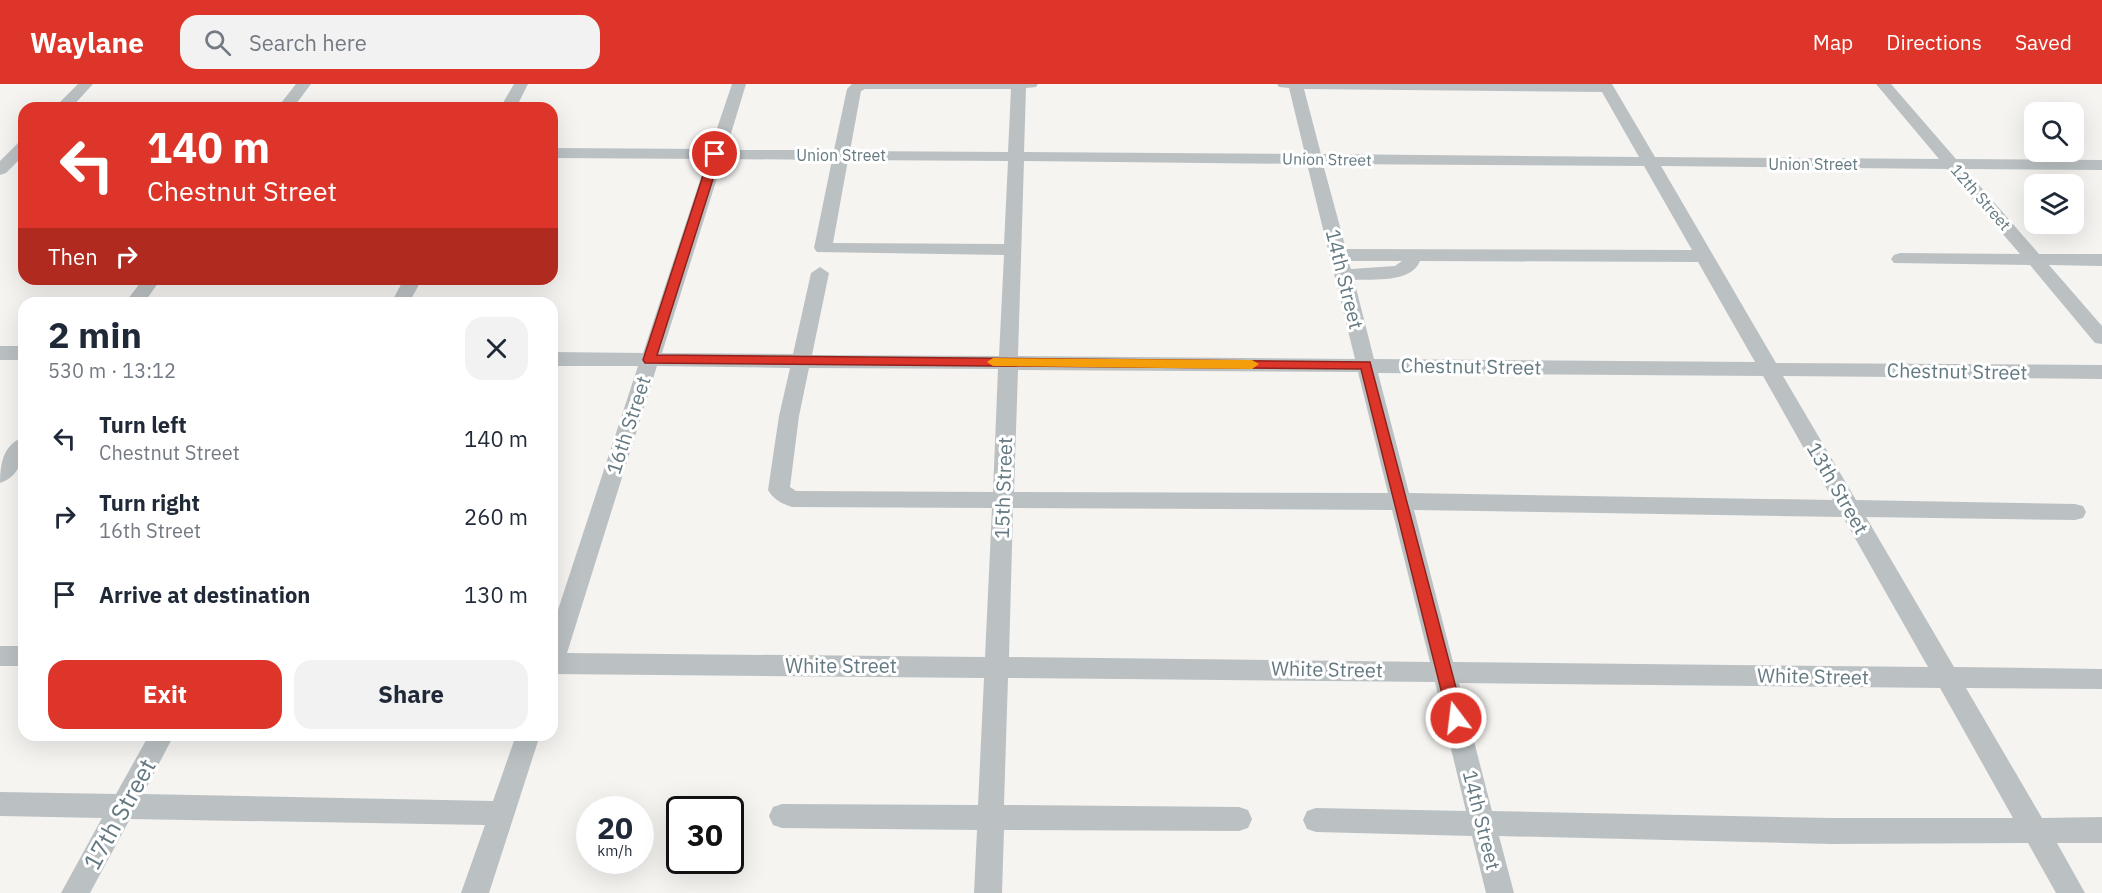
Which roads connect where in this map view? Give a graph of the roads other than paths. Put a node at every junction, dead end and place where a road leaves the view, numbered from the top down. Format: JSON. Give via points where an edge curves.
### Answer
{"nodes":[{"id":1,"x":86,"y":84,"type":"edge"},
{"id":2,"x":304,"y":84,"type":"edge"},
{"id":3,"x":521,"y":84,"type":"edge"},
{"id":4,"x":739,"y":84,"type":"edge"},
{"id":5,"x":1283,"y":84,"type":"edge"},
{"id":6,"x":1295,"y":84,"type":"edge"},
{"id":7,"x":1883,"y":84,"type":"edge"},
{"id":8,"x":1023,"y":85,"type":"edge"},
{"id":9,"x":1606,"y":86,"type":"edge"},
{"id":10,"x":68,"y":102,"type":"edge"},
{"id":11,"x":290,"y":102,"type":"edge"},
{"id":12,"x":511,"y":102,"type":"edge"},
{"id":13,"x":18,"y":148,"type":"edge"},
{"id":14,"x":0,"y":149,"type":"edge"},
{"id":15,"x":18,"y":153,"type":"edge"},
{"id":16,"x":558,"y":153,"type":"edge"},
{"id":17,"x":715,"y":154,"type":"junction"},
{"id":18,"x":843,"y":155,"type":"junction"},
{"id":19,"x":1014,"y":157,"type":"junction"},
{"id":20,"x":1314,"y":159,"type":"junction"},
{"id":21,"x":1651,"y":163,"type":"junction"},
{"id":22,"x":1952,"y":164,"type":"junction"},
{"id":23,"x":2102,"y":165,"type":"edge"},
{"id":24,"x":0,"y":170,"type":"edge"},
{"id":25,"x":1011,"y":250,"type":"junction"},
{"id":26,"x":1705,"y":256,"type":"junction"},
{"id":27,"x":1900,"y":259,"type":"dead end"},
{"id":28,"x":2034,"y":259,"type":"junction"},
{"id":29,"x":2102,"y":260,"type":"edge"},
{"id":30,"x":1342,"y":265,"type":"junction"},
{"id":31,"x":820,"y":273,"type":"dead end"},
{"id":32,"x":2102,"y":338,"type":"edge"},
{"id":33,"x":0,"y":353,"type":"edge"},
{"id":34,"x":18,"y":353,"type":"edge"},
{"id":35,"x":558,"y":358,"type":"edge"},
{"id":36,"x":649,"y":360,"type":"junction"},
{"id":37,"x":801,"y":361,"type":"junction"},
{"id":38,"x":1007,"y":362,"type":"junction"},
{"id":39,"x":1366,"y":365,"type":"junction"},
{"id":40,"x":1770,"y":369,"type":"junction"},
{"id":41,"x":2102,"y":372,"type":"edge"},
{"id":42,"x":18,"y":452,"type":"edge"},
{"id":43,"x":0,"y":475,"type":"edge"},
{"id":44,"x":1003,"y":500,"type":"junction"},
{"id":45,"x":1400,"y":502,"type":"junction"},
{"id":46,"x":1850,"y":510,"type":"junction"},
{"id":47,"x":2075,"y":512,"type":"dead end"},
{"id":48,"x":558,"y":644,"type":"edge"},
{"id":49,"x":0,"y":656,"type":"edge"},
{"id":50,"x":18,"y":656,"type":"edge"},
{"id":51,"x":558,"y":663,"type":"edge"},
{"id":52,"x":997,"y":666,"type":"junction"},
{"id":53,"x":1443,"y":671,"type":"junction"},
{"id":54,"x":1946,"y":677,"type":"junction"},
{"id":55,"x":2102,"y":679,"type":"edge"},
{"id":56,"x":159,"y":741,"type":"edge"},
{"id":57,"x":526,"y":741,"type":"edge"},
{"id":58,"x":0,"y":804,"type":"edge"},
{"id":59,"x":124,"y":805,"type":"junction"},
{"id":60,"x":502,"y":813,"type":"junction"},
{"id":61,"x":782,"y":816,"type":"dead end"},
{"id":62,"x":990,"y":818,"type":"junction"},
{"id":63,"x":1239,"y":819,"type":"dead end"},
{"id":64,"x":1316,"y":820,"type":"dead end"},
{"id":65,"x":1482,"y":822,"type":"junction"},
{"id":66,"x":2034,"y":830,"type":"junction"},
{"id":67,"x":2102,"y":830,"type":"edge"},
{"id":68,"x":75,"y":893,"type":"edge"},
{"id":69,"x":475,"y":893,"type":"edge"},
{"id":70,"x":988,"y":893,"type":"edge"},
{"id":71,"x":1500,"y":893,"type":"edge"},
{"id":72,"x":2071,"y":893,"type":"edge"}],
"edges":[{"from":1,"to":10,"type":"street"},
{"from":2,"to":11,"type":"street"},
{"from":3,"to":12,"type":"street"},
{"from":4,"to":17,"type":"street","name":"16th Street"},
{"from":5,"to":6,"type":"street"},
{"from":6,"to":9,"type":"street"},
{"from":6,"to":20,"type":"street","name":"14th Street"},
{"from":7,"to":22,"type":"street","name":"12th Street"},
{"from":8,"to":18,"type":"street","via":[[854,88]]},
{"from":8,"to":19,"type":"street","name":"15th Street"},
{"from":9,"to":21,"type":"street","name":"13th Street"},
{"from":13,"to":14,"type":"street"},
{"from":15,"to":24,"type":"street"},
{"from":16,"to":17,"type":"street","name":"Union Street"},
{"from":17,"to":18,"type":"street","name":"Union Street"},
{"from":17,"to":36,"type":"street","name":"16th Street"},
{"from":18,"to":19,"type":"street","name":"Union Street"},
{"from":18,"to":25,"type":"street","via":[[823,248]]},
{"from":19,"to":20,"type":"street","name":"Union Street"},
{"from":19,"to":25,"type":"street","name":"15th Street"},
{"from":20,"to":21,"type":"street","name":"Union Street"},
{"from":20,"to":30,"type":"street","name":"14th Street"},
{"from":21,"to":22,"type":"street","name":"Union Street"},
{"from":21,"to":26,"type":"street","name":"13th Street"},
{"from":22,"to":23,"type":"street","name":"Union Street"},
{"from":22,"to":28,"type":"street","name":"12th Street"},
{"from":25,"to":38,"type":"street","name":"15th Street"},
{"from":26,"to":30,"type":"street","via":[[1412,256],[1410,264],[1399,272]]},
{"from":26,"to":40,"type":"street","name":"13th Street"},
{"from":27,"to":28,"type":"street"},
{"from":28,"to":29,"type":"street"},
{"from":28,"to":32,"type":"street","name":"12th Street"},
{"from":30,"to":39,"type":"street","name":"14th Street"},
{"from":31,"to":37,"type":"street"},
{"from":33,"to":34,"type":"street"},
{"from":35,"to":36,"type":"street","name":"Chestnut Street"},
{"from":36,"to":37,"type":"street","name":"Chestnut Street"},
{"from":36,"to":48,"type":"street","name":"16th Street"},
{"from":37,"to":38,"type":"street","name":"Chestnut Street"},
{"from":37,"to":44,"type":"street","via":[[779,490],[792,499]]},
{"from":38,"to":39,"type":"street","name":"Chestnut Street"},
{"from":38,"to":44,"type":"street","name":"15th Street"},
{"from":39,"to":40,"type":"street","name":"Chestnut Street"},
{"from":39,"to":45,"type":"street","name":"14th Street"},
{"from":40,"to":41,"type":"street","name":"Chestnut Street"},
{"from":40,"to":46,"type":"street","name":"13th Street"},
{"from":42,"to":43,"type":"street"},
{"from":44,"to":45,"type":"street"},
{"from":44,"to":52,"type":"street","name":"15th Street"},
{"from":45,"to":46,"type":"street"},
{"from":45,"to":53,"type":"street","name":"14th Street"},
{"from":46,"to":47,"type":"street"},
{"from":46,"to":54,"type":"street","name":"13th Street"},
{"from":49,"to":50,"type":"street"},
{"from":51,"to":52,"type":"street","name":"White Street"},
{"from":52,"to":53,"type":"street","name":"White Street"},
{"from":52,"to":62,"type":"street","name":"15th Street"},
{"from":53,"to":54,"type":"street","name":"White Street"},
{"from":53,"to":65,"type":"street","name":"14th Street"},
{"from":54,"to":55,"type":"street","name":"White Street"},
{"from":54,"to":66,"type":"street","name":"13th Street"},
{"from":56,"to":59,"type":"street","name":"17th Street"},
{"from":57,"to":60,"type":"street"},
{"from":58,"to":59,"type":"street"},
{"from":59,"to":60,"type":"street"},
{"from":59,"to":68,"type":"street","name":"17th Street"},
{"from":60,"to":69,"type":"street"},
{"from":61,"to":62,"type":"street"},
{"from":62,"to":63,"type":"street"},
{"from":62,"to":70,"type":"street","name":"15th Street"},
{"from":64,"to":65,"type":"street"},
{"from":65,"to":66,"type":"street","via":[[1831,831]]},
{"from":65,"to":71,"type":"street","name":"14th Street"},
{"from":66,"to":67,"type":"street"},
{"from":66,"to":72,"type":"street","name":"13th Street"}]}
